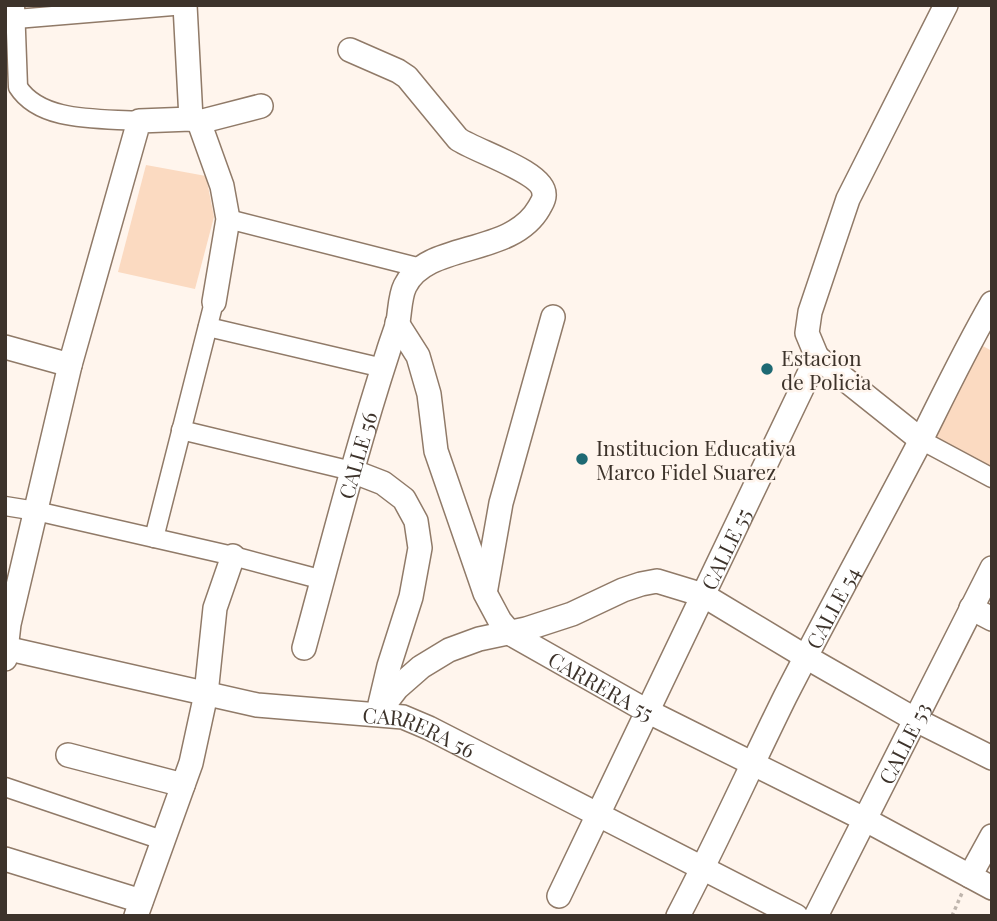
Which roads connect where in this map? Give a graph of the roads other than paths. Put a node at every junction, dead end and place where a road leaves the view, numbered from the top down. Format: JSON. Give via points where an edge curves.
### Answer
{"nodes":[{"id":1,"x":185,"y":5,"type":"edge"},
{"id":2,"x":946,"y":5,"type":"edge"},
{"id":3,"x":15,"y":12,"type":"edge"},
{"id":4,"x":350,"y":50,"type":"dead end"},
{"id":5,"x":261,"y":106,"type":"dead end"},
{"id":6,"x":195,"y":120,"type":"junction"},
{"id":7,"x":139,"y":121,"type":"junction"},
{"id":8,"x":228,"y":219,"type":"junction"},
{"id":9,"x":421,"y":268,"type":"junction"},
{"id":10,"x":214,"y":303,"type":"joint"},
{"id":11,"x":992,"y":303,"type":"edge"},
{"id":12,"x":553,"y":317,"type":"dead end"},
{"id":13,"x":397,"y":323,"type":"junction"},
{"id":14,"x":208,"y":327,"type":"junction"},
{"id":15,"x":984,"y":334,"type":"edge"},
{"id":16,"x":5,"y":347,"type":"edge"},
{"id":17,"x":817,"y":357,"type":"junction"},
{"id":18,"x":70,"y":365,"type":"junction"},
{"id":19,"x":383,"y":368,"type":"junction"},
{"id":20,"x":181,"y":430,"type":"junction"},
{"id":21,"x":921,"y":440,"type":"junction"},
{"id":22,"x":352,"y":471,"type":"junction"},
{"id":23,"x":992,"y":478,"type":"edge"},
{"id":24,"x":5,"y":506,"type":"edge"},
{"id":25,"x":36,"y":511,"type":"junction"},
{"id":26,"x":154,"y":538,"type":"junction"},
{"id":27,"x":233,"y":556,"type":"junction"},
{"id":28,"x":992,"y":568,"type":"edge"},
{"id":29,"x":323,"y":580,"type":"junction"},
{"id":30,"x":485,"y":593,"type":"junction"},
{"id":31,"x":703,"y":595,"type":"junction"},
{"id":32,"x":971,"y":608,"type":"junction"},
{"id":33,"x":992,"y":619,"type":"edge"},
{"id":34,"x":511,"y":634,"type":"junction"},
{"id":35,"x":304,"y":648,"type":"dead end"},
{"id":36,"x":6,"y":651,"type":"edge"},
{"id":37,"x":806,"y":657,"type":"junction"},
{"id":38,"x":206,"y":694,"type":"junction"},
{"id":39,"x":647,"y":711,"type":"junction"},
{"id":40,"x":377,"y":713,"type":"junction"},
{"id":41,"x":916,"y":720,"type":"junction"},
{"id":42,"x":68,"y":755,"type":"dead end"},
{"id":43,"x":992,"y":758,"type":"edge"},
{"id":44,"x":752,"y":764,"type":"junction"},
{"id":45,"x":183,"y":785,"type":"junction"},
{"id":46,"x":5,"y":787,"type":"edge"},
{"id":47,"x":597,"y":814,"type":"junction"},
{"id":48,"x":864,"y":820,"type":"junction"},
{"id":49,"x":992,"y":836,"type":"edge"},
{"id":50,"x":162,"y":840,"type":"junction"},
{"id":51,"x":5,"y":859,"type":"edge"},
{"id":52,"x":703,"y":868,"type":"junction"},
{"id":53,"x":970,"y":876,"type":"junction"},
{"id":54,"x":992,"y":887,"type":"edge"},
{"id":55,"x":559,"y":896,"type":"dead end"},
{"id":56,"x":138,"y":909,"type":"edge"},
{"id":57,"x":678,"y":916,"type":"edge"},
{"id":58,"x":796,"y":916,"type":"edge"},
{"id":59,"x":816,"y":916,"type":"edge"}],
"edges":[{"from":1,"to":3,"type":"street"},
{"from":1,"to":6,"type":"street"},
{"from":2,"to":17,"type":"street","via":[[848,199],[810,312],[807,333]]},
{"from":3,"to":7,"type":"street","via":[[18,87],[23,95],[64,116]]},
{"from":4,"to":9,"type":"street","via":[[408,77],[458,139],[536,179],[543,187],[544,198],[523,228]]},
{"from":5,"to":6,"type":"street"},
{"from":6,"to":7,"type":"street"},
{"from":6,"to":8,"type":"street","via":[[222,187]]},
{"from":7,"to":18,"type":"street"},
{"from":8,"to":9,"type":"street"},
{"from":8,"to":10,"type":"street"},
{"from":9,"to":13,"type":"street","name":"CALLE 56","via":[[404,287]]},
{"from":10,"to":14,"type":"street"},
{"from":11,"to":15,"type":"street","name":"CALLE 54"},
{"from":12,"to":30,"type":"street","via":[[501,503]]},
{"from":13,"to":19,"type":"street","name":"CALLE 56"},
{"from":13,"to":30,"type":"street","name":"CARRERA 55","via":[[418,356],[429,394],[436,451]]},
{"from":14,"to":19,"type":"street"},
{"from":14,"to":20,"type":"street"},
{"from":15,"to":21,"type":"street","name":"CALLE 54"},
{"from":16,"to":18,"type":"street"},
{"from":17,"to":21,"type":"street"},
{"from":17,"to":31,"type":"street","name":"CALLE 55"},
{"from":18,"to":25,"type":"street"},
{"from":19,"to":22,"type":"street","name":"CALLE 56"},
{"from":20,"to":22,"type":"street"},
{"from":20,"to":26,"type":"street"},
{"from":21,"to":23,"type":"street"},
{"from":21,"to":37,"type":"street","name":"CALLE 54"},
{"from":22,"to":29,"type":"street","name":"CALLE 56"},
{"from":22,"to":40,"type":"street","via":[[383,482],[404,499],[416,521],[420,548],[411,597]]},
{"from":24,"to":25,"type":"street"},
{"from":25,"to":26,"type":"street"},
{"from":25,"to":36,"type":"street"},
{"from":26,"to":27,"type":"street"},
{"from":27,"to":29,"type":"street"},
{"from":27,"to":38,"type":"street","via":[[215,608]]},
{"from":28,"to":32,"type":"street","name":"CALLE 53"},
{"from":29,"to":35,"type":"street","name":"CALLE 56"},
{"from":30,"to":34,"type":"street","name":"CARRERA 55"},
{"from":31,"to":34,"type":"street","via":[[657,581],[641,584]]},
{"from":31,"to":37,"type":"street"},
{"from":31,"to":39,"type":"street","name":"CALLE 55"},
{"from":32,"to":33,"type":"street"},
{"from":32,"to":41,"type":"street","name":"CALLE 53"},
{"from":34,"to":39,"type":"street","name":"CARRERA 55"},
{"from":34,"to":40,"type":"street","via":[[449,650],[421,667]]},
{"from":36,"to":38,"type":"street","name":"CARRERA 56"},
{"from":37,"to":41,"type":"street"},
{"from":37,"to":44,"type":"street","name":"CALLE 54"},
{"from":38,"to":40,"type":"street","name":"CARRERA 56","via":[[257,705]]},
{"from":38,"to":45,"type":"street"},
{"from":39,"to":44,"type":"street","name":"CARRERA 55"},
{"from":39,"to":47,"type":"street","name":"CALLE 55"},
{"from":40,"to":47,"type":"street","name":"CARRERA 56","via":[[429,728]]},
{"from":41,"to":43,"type":"street"},
{"from":41,"to":48,"type":"street","name":"CALLE 53"},
{"from":42,"to":45,"type":"street"},
{"from":44,"to":48,"type":"street","name":"CARRERA 55"},
{"from":44,"to":52,"type":"street","name":"CALLE 54"},
{"from":45,"to":50,"type":"street"},
{"from":46,"to":50,"type":"street"},
{"from":47,"to":52,"type":"street","name":"CARRERA 56"},
{"from":47,"to":55,"type":"street","name":"CALLE 55"},
{"from":48,"to":53,"type":"street","name":"CARRERA 55"},
{"from":48,"to":59,"type":"street","name":"CALLE 53"},
{"from":49,"to":53,"type":"street"},
{"from":50,"to":56,"type":"street"},
{"from":51,"to":56,"type":"street"},
{"from":52,"to":57,"type":"street","name":"CALLE 54"},
{"from":52,"to":58,"type":"street","name":"CARRERA 56"},
{"from":53,"to":54,"type":"street","name":"CARRERA 55"}]}
